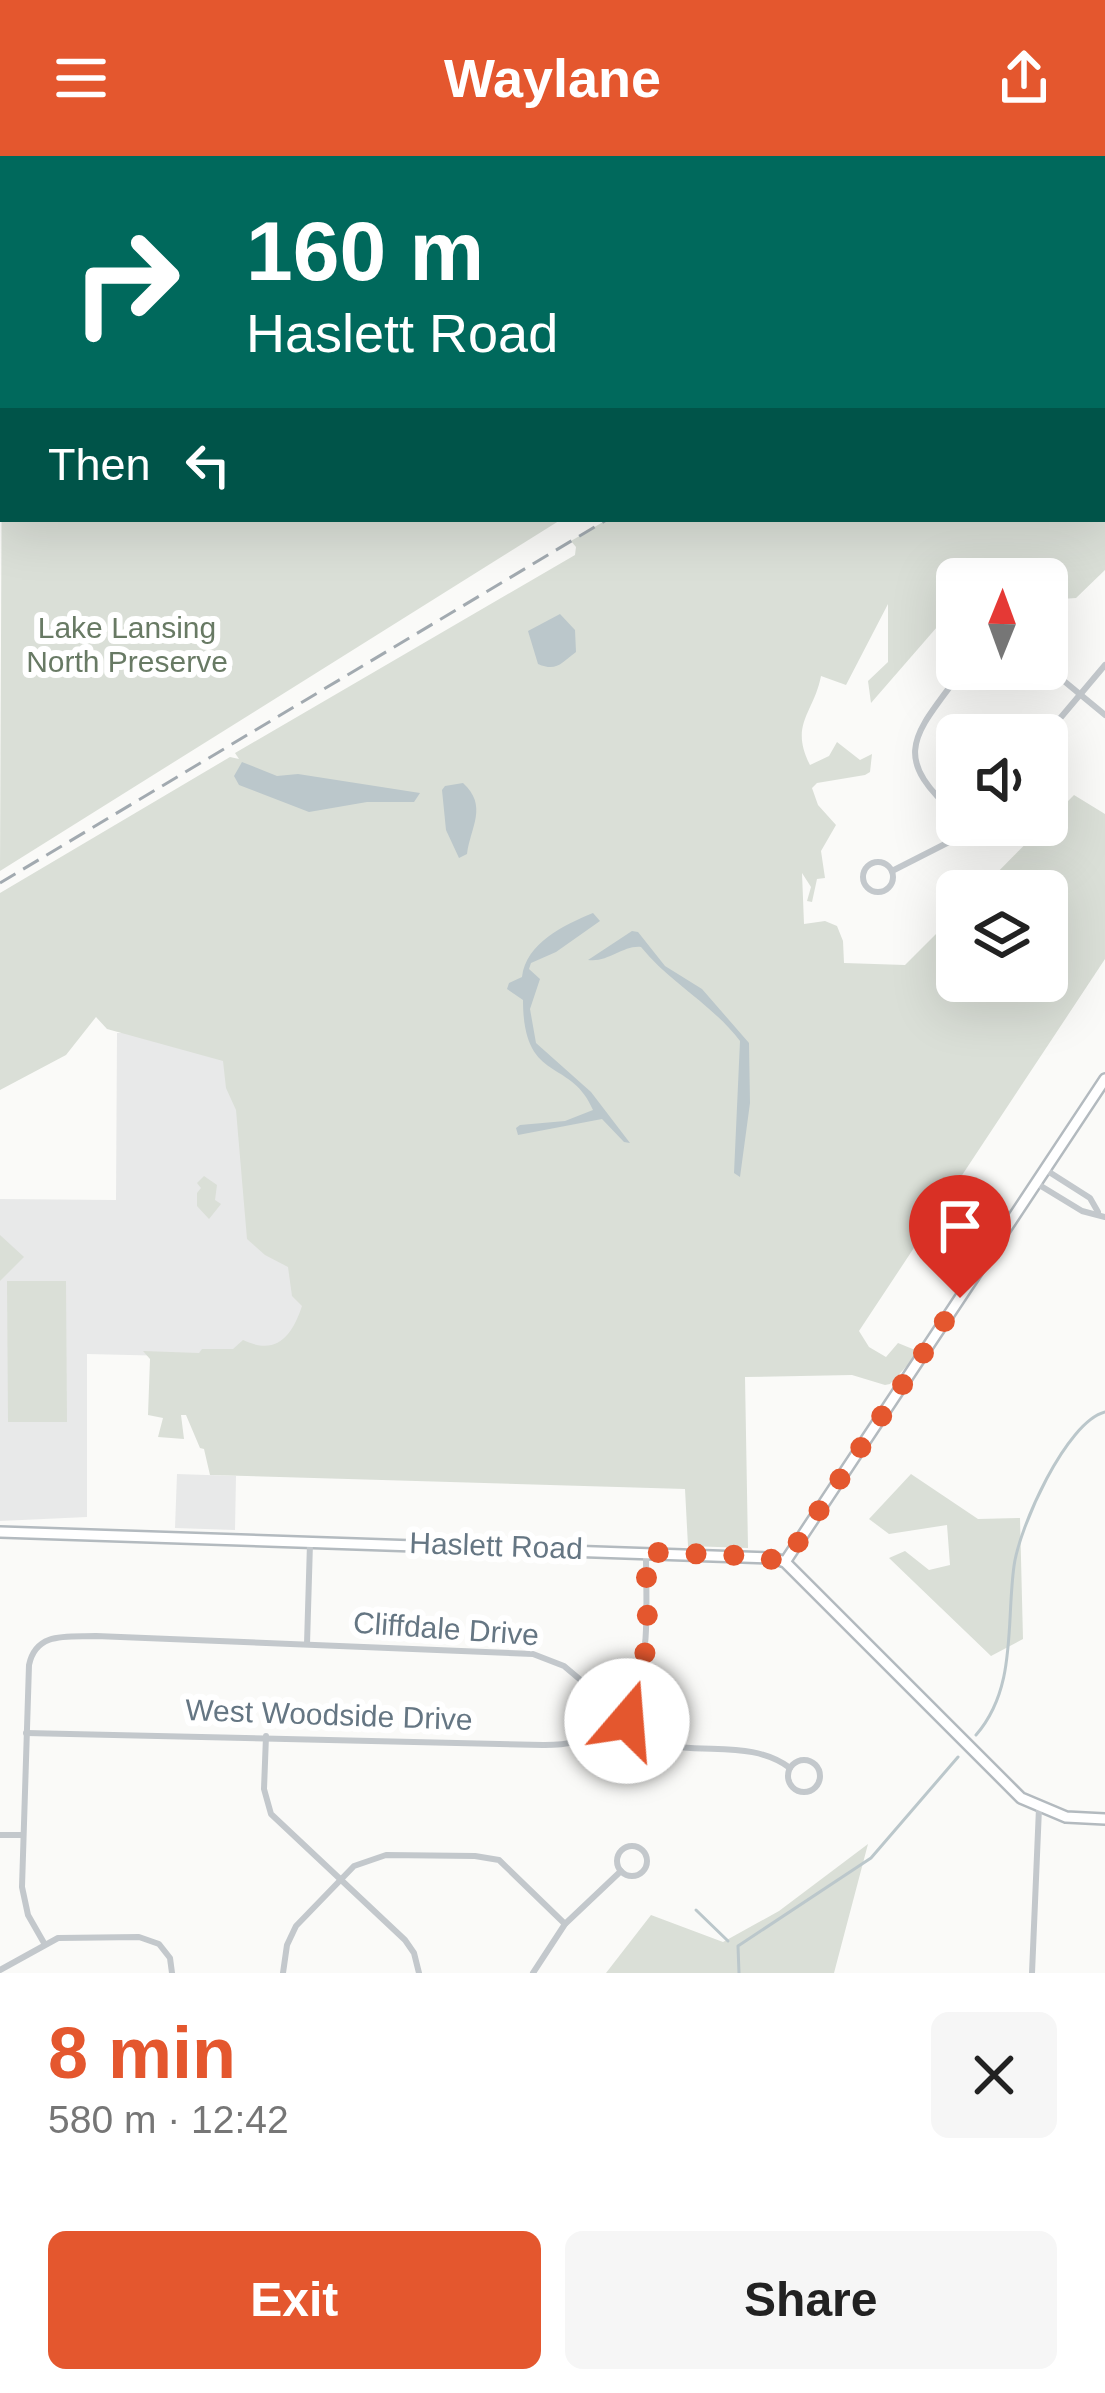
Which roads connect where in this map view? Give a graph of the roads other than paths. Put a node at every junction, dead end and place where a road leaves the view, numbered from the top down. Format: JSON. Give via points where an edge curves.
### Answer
{"nodes":[{"id":1,"x":1105,"y":665,"type":"edge"},
{"id":2,"x":1068,"y":684,"type":"edge"},
{"id":3,"x":948,"y":690,"type":"edge"},
{"id":4,"x":1080,"y":694,"type":"junction"},
{"id":5,"x":1063,"y":714,"type":"edge"},
{"id":6,"x":1105,"y":715,"type":"edge"},
{"id":7,"x":936,"y":796,"type":"edge"},
{"id":8,"x":941,"y":846,"type":"edge"},
{"id":9,"x":892,"y":871,"type":"junction"},
{"id":10,"x":1105,"y":1078,"type":"edge"},
{"id":11,"x":1045,"y":1169,"type":"junction"},
{"id":12,"x":1036,"y":1183,"type":"junction"},
{"id":13,"x":1101,"y":1215,"type":"edge"},
{"id":14,"x":0,"y":1532,"type":"edge"},
{"id":15,"x":310,"y":1540,"type":"junction"},
{"id":16,"x":646,"y":1552,"type":"junction"},
{"id":17,"x":785,"y":1562,"type":"junction"},
{"id":18,"x":307,"y":1644,"type":"junction"},
{"id":19,"x":621,"y":1715,"type":"junction"},
{"id":20,"x":26,"y":1733,"type":"junction"},
{"id":21,"x":266,"y":1736,"type":"junction"},
{"id":22,"x":790,"y":1768,"type":"junction"},
{"id":23,"x":1039,"y":1808,"type":"junction"},
{"id":24,"x":1105,"y":1819,"type":"edge"},
{"id":25,"x":0,"y":1834,"type":"edge"},
{"id":26,"x":23,"y":1835,"type":"junction"},
{"id":27,"x":621,"y":1871,"type":"junction"},
{"id":28,"x":339,"y":1879,"type":"junction"},
{"id":29,"x":565,"y":1924,"type":"junction"},
{"id":30,"x":44,"y":1943,"type":"junction"},
{"id":31,"x":0,"y":1970,"type":"edge"},
{"id":32,"x":172,"y":1973,"type":"edge"},
{"id":33,"x":283,"y":1973,"type":"edge"},
{"id":34,"x":419,"y":1973,"type":"edge"},
{"id":35,"x":533,"y":1973,"type":"edge"},
{"id":36,"x":1032,"y":1973,"type":"edge"}],
"edges":[{"from":1,"to":4,"type":"street"},
{"from":2,"to":4,"type":"street"},
{"from":3,"to":7,"type":"street","via":[[914,749],[916,771]]},
{"from":4,"to":5,"type":"street"},
{"from":4,"to":6,"type":"street"},
{"from":8,"to":9,"type":"street"},
{"from":9,"to":9,"type":"street","via":[[872,863],[864,884],[884,891]]},
{"from":10,"to":11,"type":"street"},
{"from":11,"to":12,"type":"street"},
{"from":11,"to":13,"type":"street","via":[[1090,1198]]},
{"from":12,"to":13,"type":"street"},
{"from":12,"to":17,"type":"street"},
{"from":14,"to":15,"type":"street","name":"Haslett Road"},
{"from":15,"to":16,"type":"street","name":"Haslett Road"},
{"from":15,"to":18,"type":"street"},
{"from":16,"to":17,"type":"street","name":"Haslett Road"},
{"from":16,"to":19,"type":"street","via":[[645,1662]]},
{"from":17,"to":23,"type":"street","via":[[999,1778]]},
{"from":18,"to":19,"type":"street","name":"Cliffdale Drive","via":[[533,1654],[564,1666]]},
{"from":18,"to":20,"type":"street","name":"Cliffdale Drive","via":[[43,1641],[32,1651]]},
{"from":19,"to":21,"type":"street","name":"West Woodside Drive","via":[[564,1745]]},
{"from":19,"to":22,"type":"street","name":"Cliffdale Drive","via":[[669,1747],[753,1752]]},
{"from":20,"to":21,"type":"street","name":"West Woodside Drive"},
{"from":20,"to":26,"type":"street"},
{"from":21,"to":28,"type":"street","via":[[267,1808]]},
{"from":22,"to":22,"type":"street","name":"Cliffdale Drive","via":[[812,1763],[818,1785],[796,1790]]},
{"from":23,"to":24,"type":"street"},
{"from":23,"to":36,"type":"street"},
{"from":25,"to":26,"type":"street"},
{"from":26,"to":30,"type":"street","via":[[23,1901]]},
{"from":27,"to":27,"type":"street","via":[[644,1870],[641,1849],[620,1851]]},
{"from":27,"to":29,"type":"street"},
{"from":28,"to":29,"type":"street","via":[[386,1855],[488,1857],[509,1867]]},
{"from":28,"to":33,"type":"street","via":[[290,1936]]},
{"from":28,"to":34,"type":"street","via":[[406,1940]]},
{"from":29,"to":35,"type":"street"},
{"from":30,"to":31,"type":"street"},
{"from":30,"to":32,"type":"street","via":[[148,1939],[164,1948]]}]}
